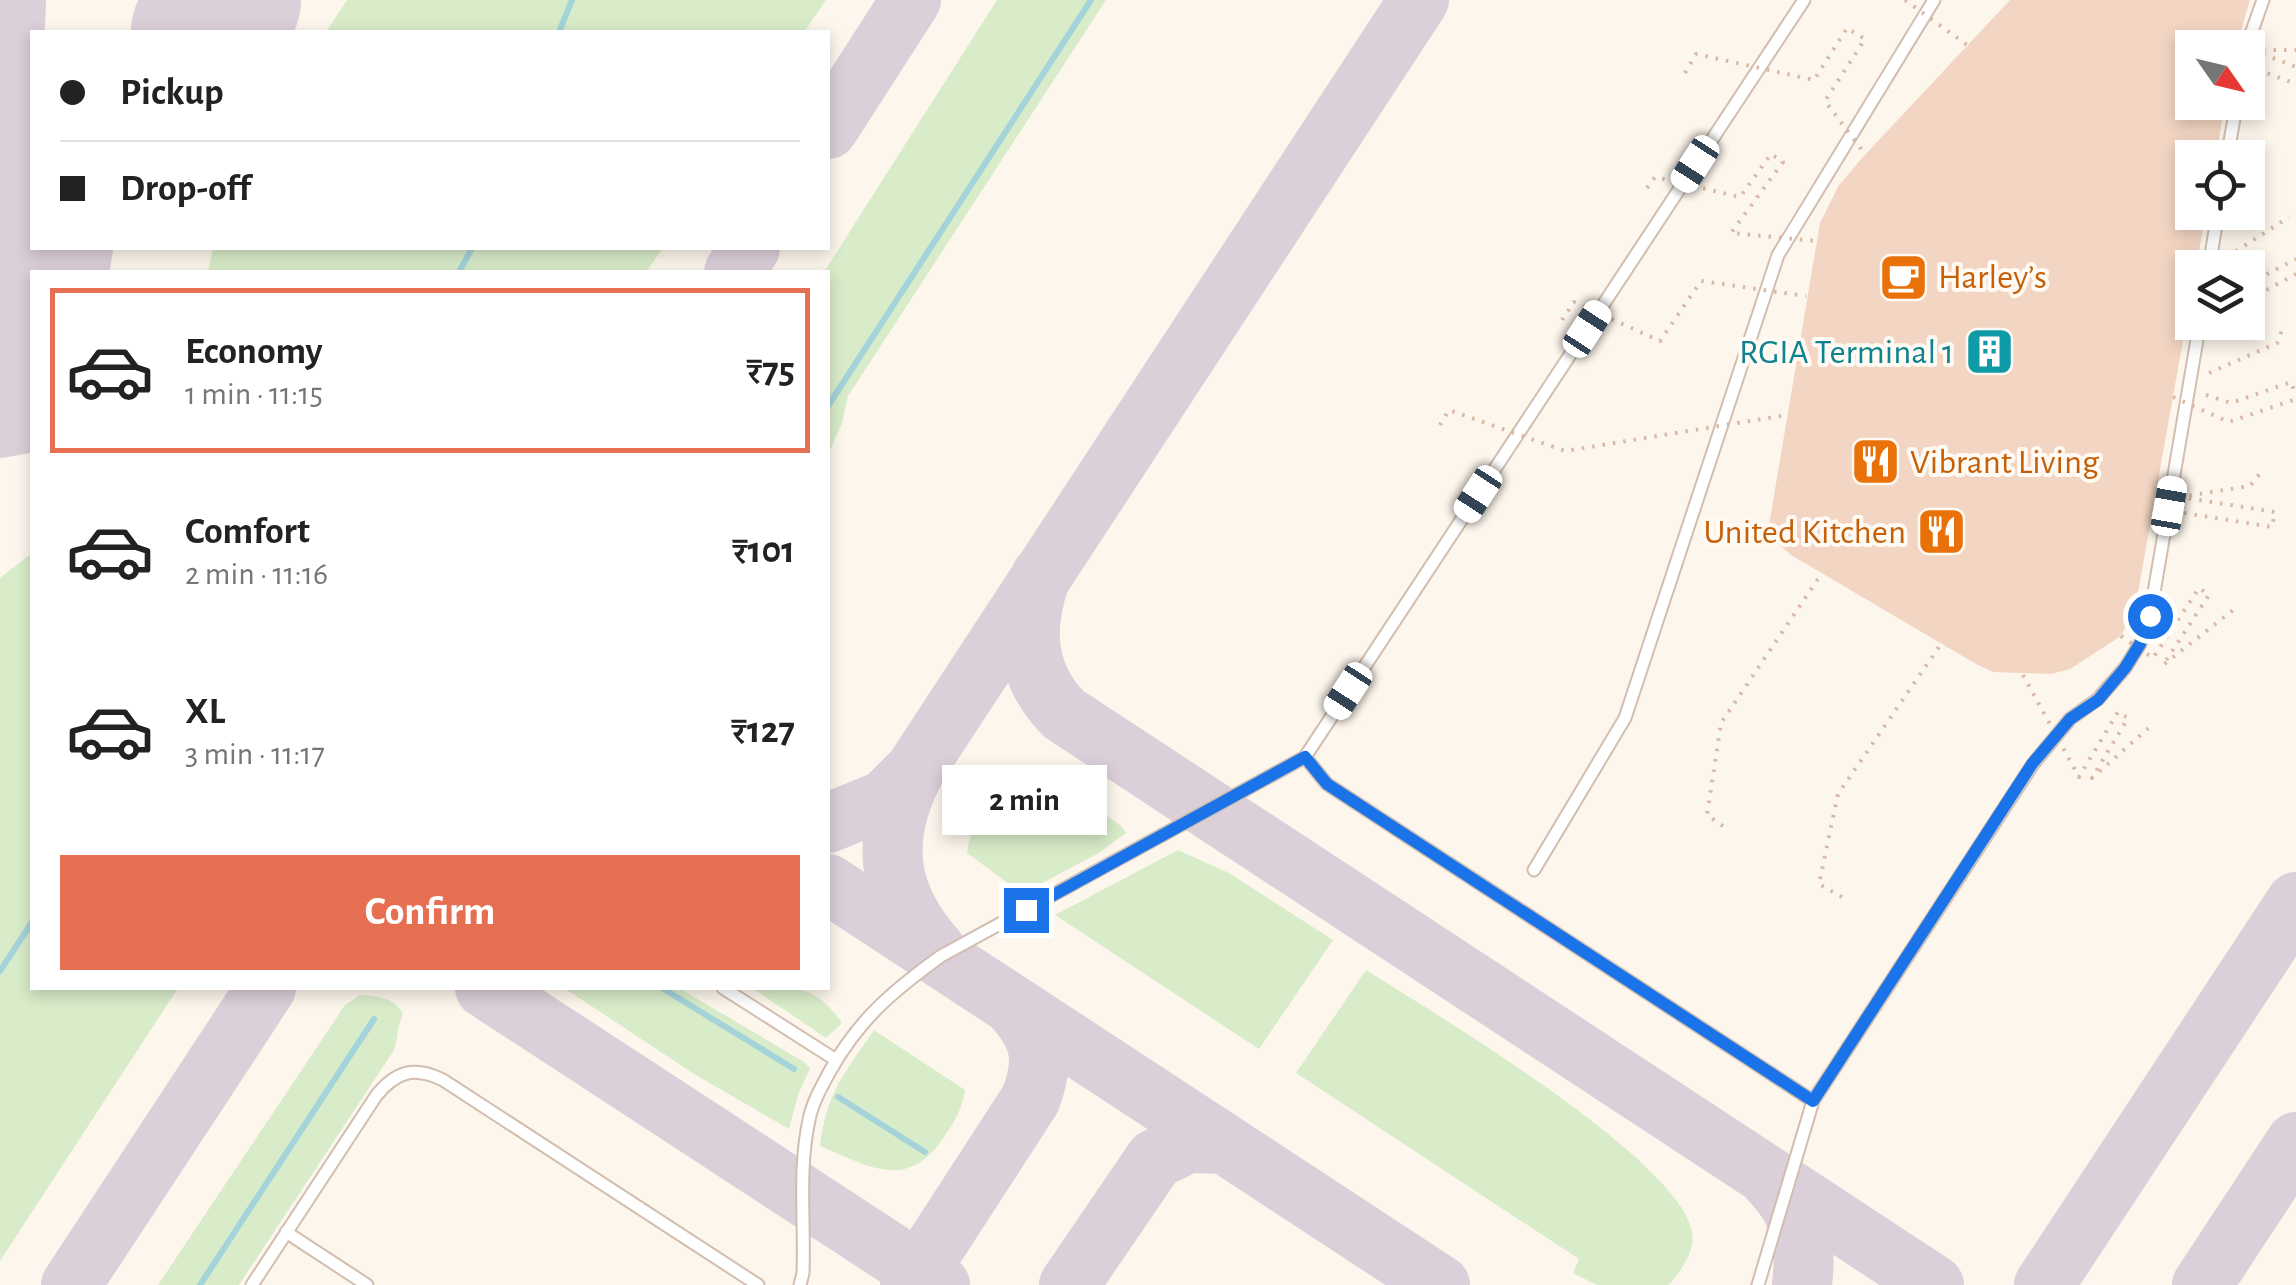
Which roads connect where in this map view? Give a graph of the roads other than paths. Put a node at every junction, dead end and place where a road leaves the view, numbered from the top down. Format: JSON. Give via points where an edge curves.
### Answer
{"nodes":[{"id":1,"x":1804,"y":0,"type":"edge"},
{"id":2,"x":1934,"y":0,"type":"edge"},
{"id":3,"x":2264,"y":0,"type":"edge"},
{"id":4,"x":2253,"y":30,"type":"edge"},
{"id":5,"x":2197,"y":340,"type":"edge"},
{"id":6,"x":1305,"y":757,"type":"junction"},
{"id":7,"x":1534,"y":870,"type":"dead end"},
{"id":8,"x":725,"y":990,"type":"edge"},
{"id":9,"x":836,"y":1060,"type":"junction"},
{"id":10,"x":1813,"y":1101,"type":"junction"},
{"id":11,"x":286,"y":1232,"type":"junction"},
{"id":12,"x":252,"y":1285,"type":"edge"},
{"id":13,"x":367,"y":1285,"type":"edge"},
{"id":14,"x":758,"y":1285,"type":"edge"},
{"id":15,"x":800,"y":1285,"type":"edge"},
{"id":16,"x":1758,"y":1285,"type":"edge"}],
"edges":[{"from":1,"to":6,"type":"lane"},
{"from":2,"to":7,"type":"lane","via":[[1778,255],[1625,718]]},
{"from":3,"to":4,"type":"lane"},
{"from":5,"to":10,"type":"lane","via":[[2140,644],[2098,700],[2070,719],[2032,764]]},
{"from":6,"to":9,"type":"lane","via":[[941,956],[862,1021]]},
{"from":6,"to":10,"type":"lane","via":[[1327,784]]},
{"from":8,"to":9,"type":"lane"},
{"from":9,"to":15,"type":"lane","via":[[809,1116]]},
{"from":10,"to":16,"type":"lane"},
{"from":11,"to":12,"type":"lane"},
{"from":11,"to":13,"type":"lane"},
{"from":11,"to":14,"type":"lane","via":[[376,1096],[396,1076],[418,1070]]}]}
